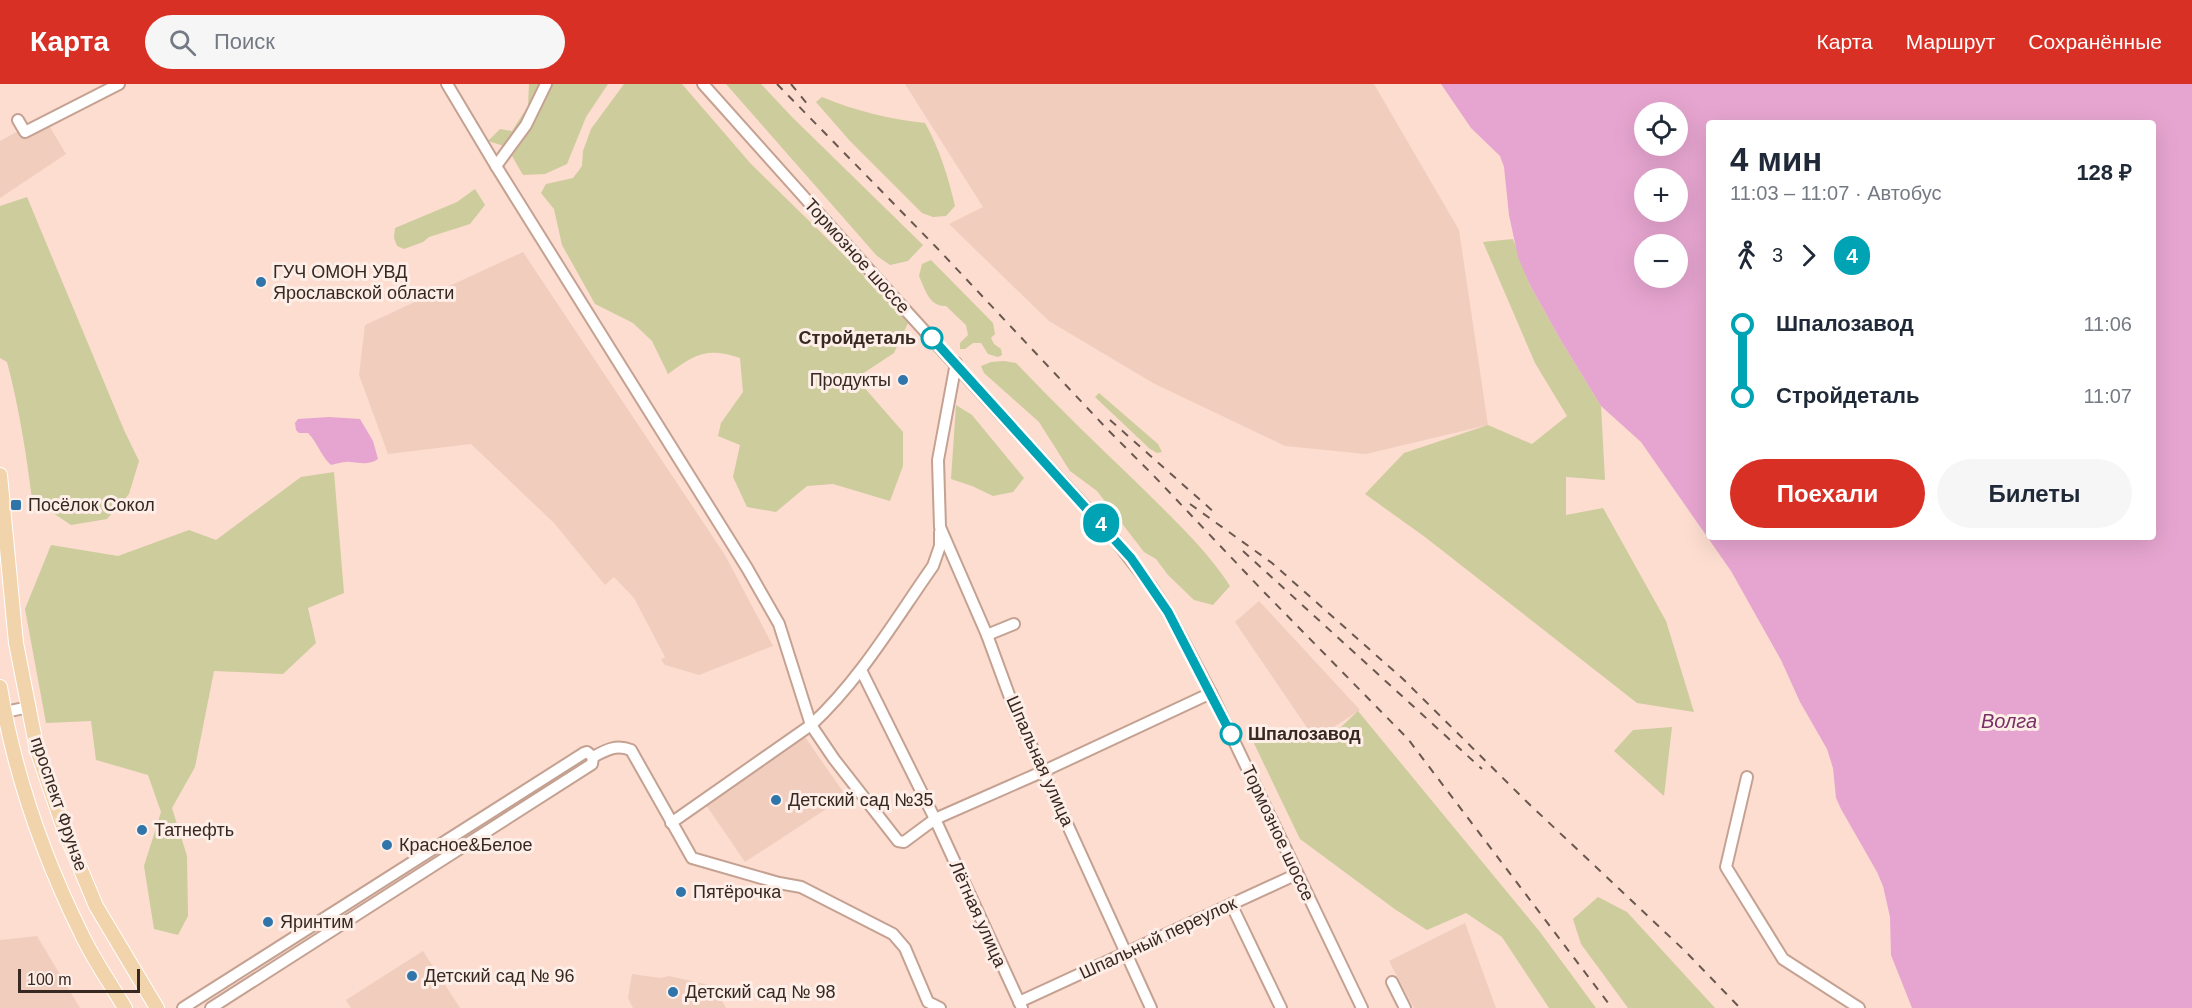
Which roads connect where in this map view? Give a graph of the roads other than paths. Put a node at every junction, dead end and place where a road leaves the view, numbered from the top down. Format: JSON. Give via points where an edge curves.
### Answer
{"nodes":[{"id":1,"x":119,"y":84,"type":"edge"},
{"id":2,"x":447,"y":84,"type":"edge"},
{"id":3,"x":546,"y":84,"type":"edge"},
{"id":4,"x":703,"y":84,"type":"edge"},
{"id":5,"x":105,"y":87,"type":"edge"},
{"id":6,"x":18,"y":120,"type":"dead end"},
{"id":7,"x":496,"y":166,"type":"junction"},
{"id":8,"x":956,"y":363,"type":"junction"},
{"id":9,"x":0,"y":475,"type":"edge"},
{"id":10,"x":940,"y":527,"type":"junction"},
{"id":11,"x":1014,"y":624,"type":"dead end"},
{"id":12,"x":987,"y":635,"type":"junction"},
{"id":13,"x":861,"y":670,"type":"junction"},
{"id":14,"x":0,"y":687,"type":"edge"},
{"id":15,"x":1211,"y":693,"type":"junction"},
{"id":16,"x":29,"y":707,"type":"junction"},
{"id":17,"x":2,"y":713,"type":"edge"},
{"id":18,"x":811,"y":724,"type":"junction"},
{"id":19,"x":593,"y":757,"type":"junction"},
{"id":20,"x":1044,"y":771,"type":"junction"},
{"id":21,"x":1747,"y":777,"type":"dead end"},
{"id":22,"x":935,"y":819,"type":"junction"},
{"id":23,"x":671,"y":823,"type":"junction"},
{"id":24,"x":1297,"y":874,"type":"junction"},
{"id":25,"x":1231,"y":904,"type":"junction"},
{"id":26,"x":1127,"y":952,"type":"junction"},
{"id":27,"x":1392,"y":982,"type":"dead end"},
{"id":28,"x":1020,"y":1005,"type":"edge"},
{"id":29,"x":125,"y":1008,"type":"edge"},
{"id":30,"x":157,"y":1008,"type":"edge"},
{"id":31,"x":183,"y":1008,"type":"edge"},
{"id":32,"x":211,"y":1008,"type":"edge"},
{"id":33,"x":940,"y":1008,"type":"edge"},
{"id":34,"x":1151,"y":1008,"type":"edge"},
{"id":35,"x":1281,"y":1008,"type":"edge"},
{"id":36,"x":1362,"y":1008,"type":"edge"},
{"id":37,"x":1405,"y":1008,"type":"edge"},
{"id":38,"x":1859,"y":1008,"type":"edge"}],
"edges":[{"from":1,"to":5,"type":"street"},
{"from":2,"to":7,"type":"street"},
{"from":3,"to":7,"type":"street","via":[[526,125]]},
{"from":4,"to":8,"type":"street","name":"Тормозное шоссе"},
{"from":5,"to":6,"type":"street","via":[[25,132]]},
{"from":7,"to":18,"type":"street","via":[[779,624]]},
{"from":8,"to":10,"type":"street","name":"Шпальная улица","via":[[938,460]]},
{"from":8,"to":15,"type":"street","name":"Тормозное шоссе","via":[[1131,558],[1168,612]]},
{"from":9,"to":16,"type":"main road","name":"проспект Фрунзе","via":[[16,643]]},
{"from":10,"to":12,"type":"street","name":"Шпальная улица"},
{"from":10,"to":13,"type":"street","via":[[940,546],[933,566]]},
{"from":11,"to":12,"type":"street"},
{"from":12,"to":20,"type":"street","name":"Шпальная улица","via":[[1012,703]]},
{"from":13,"to":18,"type":"street"},
{"from":13,"to":22,"type":"street","name":"Лётная улица"},
{"from":14,"to":17,"type":"main road","name":"проспект Фрунзе"},
{"from":15,"to":20,"type":"street"},
{"from":15,"to":24,"type":"street","name":"Тормозное шоссе"},
{"from":16,"to":17,"type":"street"},
{"from":16,"to":30,"type":"main road","name":"проспект Фрунзе","via":[[37,750],[96,906]]},
{"from":17,"to":29,"type":"main road","name":"проспект Фрунзе","via":[[39,835],[63,894],[82,936]]},
{"from":18,"to":22,"type":"street","via":[[898,841],[904,842]]},
{"from":18,"to":23,"type":"street"},
{"from":19,"to":23,"type":"street","via":[[609,748],[631,750]]},
{"from":19,"to":31,"type":"street","via":[[584,753]]},
{"from":19,"to":32,"type":"street","via":[[592,764]]},
{"from":20,"to":22,"type":"street"},
{"from":20,"to":26,"type":"street","name":"Шпальная улица"},
{"from":21,"to":38,"type":"street","via":[[1726,867],[1783,959]]},
{"from":22,"to":28,"type":"street","name":"Лётная улица"},
{"from":23,"to":33,"type":"street","via":[[692,858],[801,887],[893,934],[904,948],[928,1002]]},
{"from":24,"to":25,"type":"street","name":"Шпальный переулок"},
{"from":24,"to":36,"type":"street","name":"Тормозное шоссе"},
{"from":25,"to":26,"type":"street","name":"Шпальный переулок"},
{"from":25,"to":35,"type":"street"},
{"from":26,"to":28,"type":"street","name":"Шпальный переулок"},
{"from":26,"to":34,"type":"street","name":"Шпальная улица"},
{"from":27,"to":37,"type":"street"}]}
